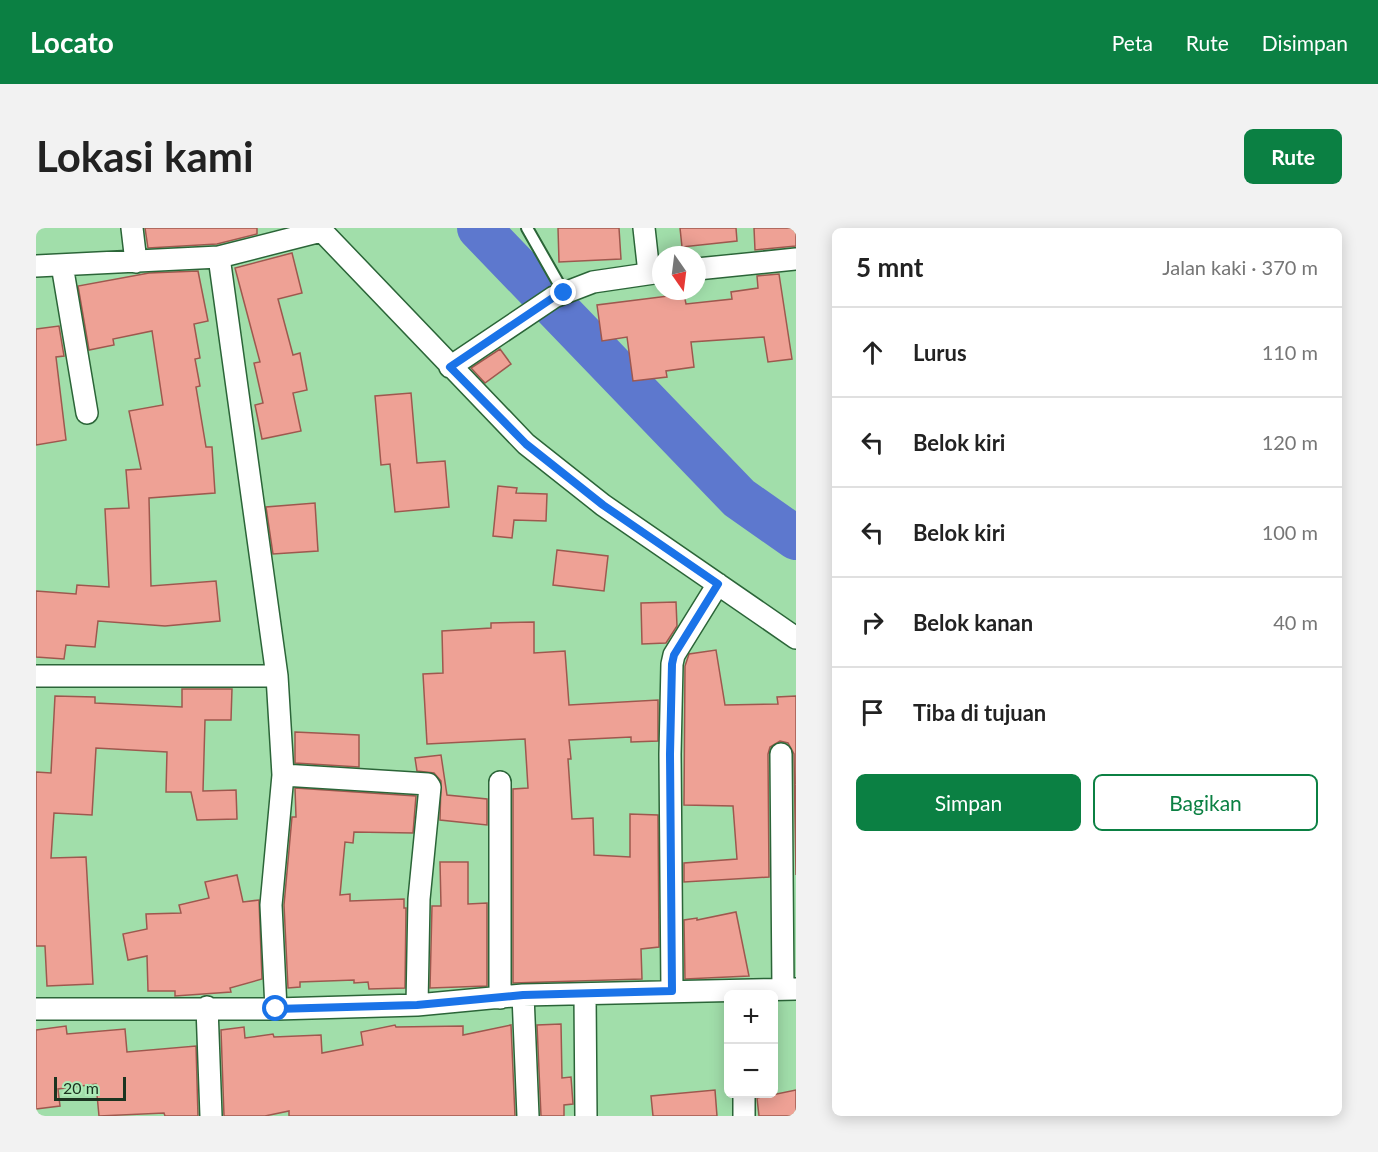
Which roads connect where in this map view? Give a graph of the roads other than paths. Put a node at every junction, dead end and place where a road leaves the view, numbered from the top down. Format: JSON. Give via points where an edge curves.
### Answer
{"nodes":[{"id":1,"x":132,"y":228,"type":"edge"},
{"id":2,"x":527,"y":228,"type":"edge"},
{"id":3,"x":644,"y":228,"type":"edge"},
{"id":4,"x":320,"y":230,"type":"edge"},
{"id":5,"x":219,"y":257,"type":"junction"},
{"id":6,"x":796,"y":259,"type":"edge"},
{"id":7,"x":136,"y":261,"type":"junction"},
{"id":8,"x":652,"y":261,"type":"edge"},
{"id":9,"x":62,"y":265,"type":"junction"},
{"id":10,"x":36,"y":266,"type":"edge"},
{"id":11,"x":706,"y":268,"type":"edge"},
{"id":12,"x":652,"y":273,"type":"edge"},
{"id":13,"x":559,"y":295,"type":"junction"},
{"id":14,"x":450,"y":367,"type":"junction"},
{"id":15,"x":87,"y":413,"type":"dead end"},
{"id":16,"x":718,"y":584,"type":"junction"},
{"id":17,"x":796,"y":638,"type":"edge"},
{"id":18,"x":36,"y":676,"type":"edge"},
{"id":19,"x":277,"y":676,"type":"junction"},
{"id":20,"x":781,"y":754,"type":"dead end"},
{"id":21,"x":283,"y":776,"type":"junction"},
{"id":22,"x":500,"y":782,"type":"dead end"},
{"id":23,"x":789,"y":852,"type":"edge"},
{"id":24,"x":790,"y":989,"type":"edge"},
{"id":25,"x":672,"y":991,"type":"junction"},
{"id":26,"x":724,"y":992,"type":"edge"},
{"id":27,"x":523,"y":995,"type":"junction"},
{"id":28,"x":585,"y":995,"type":"junction"},
{"id":29,"x":500,"y":998,"type":"junction"},
{"id":30,"x":36,"y":1002,"type":"edge"},
{"id":31,"x":417,"y":1005,"type":"junction"},
{"id":32,"x":207,"y":1007,"type":"junction"},
{"id":33,"x":36,"y":1009,"type":"edge"},
{"id":34,"x":276,"y":1009,"type":"junction"},
{"id":35,"x":744,"y":1098,"type":"edge"},
{"id":36,"x":211,"y":1116,"type":"edge"},
{"id":37,"x":528,"y":1116,"type":"edge"},
{"id":38,"x":586,"y":1116,"type":"edge"},
{"id":39,"x":744,"y":1116,"type":"edge"}],
"edges":[{"from":1,"to":7,"type":"street"},
{"from":2,"to":13,"type":"lane"},
{"from":3,"to":8,"type":"street"},
{"from":4,"to":5,"type":"street"},
{"from":4,"to":14,"type":"street"},
{"from":5,"to":7,"type":"street"},
{"from":5,"to":19,"type":"street"},
{"from":6,"to":11,"type":"street"},
{"from":7,"to":9,"type":"street"},
{"from":9,"to":10,"type":"street"},
{"from":9,"to":15,"type":"street"},
{"from":12,"to":13,"type":"street","via":[[593,282]]},
{"from":13,"to":14,"type":"street"},
{"from":14,"to":16,"type":"street","via":[[526,444],[603,505]]},
{"from":16,"to":17,"type":"street"},
{"from":16,"to":25,"type":"street","via":[[672,664]]},
{"from":18,"to":19,"type":"street"},
{"from":19,"to":21,"type":"street"},
{"from":20,"to":23,"type":"street"},
{"from":21,"to":31,"type":"street","via":[[430,787],[419,898]]},
{"from":21,"to":34,"type":"street","via":[[271,905]]},
{"from":22,"to":29,"type":"street"},
{"from":23,"to":24,"type":"street"},
{"from":25,"to":26,"type":"street"},
{"from":25,"to":28,"type":"street"},
{"from":27,"to":28,"type":"street"},
{"from":27,"to":29,"type":"street"},
{"from":27,"to":37,"type":"street"},
{"from":28,"to":38,"type":"street"},
{"from":29,"to":31,"type":"street"},
{"from":30,"to":33,"type":"street"},
{"from":31,"to":34,"type":"street"},
{"from":32,"to":33,"type":"street"},
{"from":32,"to":34,"type":"street"},
{"from":32,"to":36,"type":"street"},
{"from":35,"to":39,"type":"street"}]}
